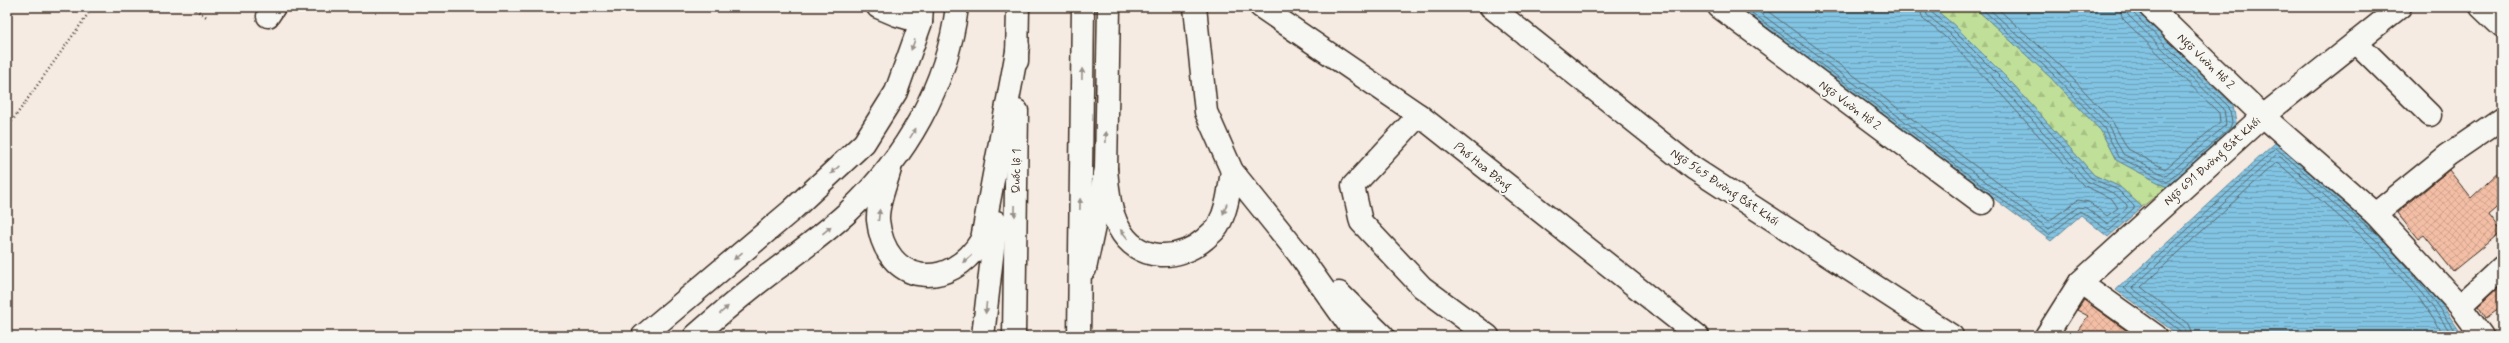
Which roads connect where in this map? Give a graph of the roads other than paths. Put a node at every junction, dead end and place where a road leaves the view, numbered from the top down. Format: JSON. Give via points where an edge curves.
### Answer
{"nodes":[{"id":1,"x":878,"y":7,"type":"edge"},
{"id":2,"x":957,"y":7,"type":"edge"},
{"id":3,"x":1018,"y":7,"type":"edge"},
{"id":4,"x":1083,"y":7,"type":"edge"},
{"id":5,"x":1109,"y":7,"type":"edge"},
{"id":6,"x":1195,"y":7,"type":"edge"},
{"id":7,"x":1261,"y":7,"type":"edge"},
{"id":8,"x":1491,"y":7,"type":"edge"},
{"id":9,"x":1718,"y":7,"type":"edge"},
{"id":10,"x":2150,"y":7,"type":"edge"},
{"id":11,"x":2400,"y":7,"type":"edge"},
{"id":12,"x":2481,"y":7,"type":"edge"},
{"id":13,"x":922,"y":14,"type":"edge"},
{"id":14,"x":2502,"y":27,"type":"edge"},
{"id":15,"x":2356,"y":42,"type":"junction"},
{"id":16,"x":1018,"y":46,"type":"junction"},
{"id":17,"x":1419,"y":115,"type":"junction"},
{"id":18,"x":2430,"y":115,"type":"dead end"},
{"id":19,"x":2263,"y":116,"type":"junction"},
{"id":20,"x":2502,"y":118,"type":"edge"},
{"id":21,"x":892,"y":164,"type":"junction"},
{"id":22,"x":1106,"y":169,"type":"junction"},
{"id":23,"x":1232,"y":171,"type":"junction"},
{"id":24,"x":1982,"y":203,"type":"dead end"},
{"id":25,"x":2375,"y":214,"type":"junction"},
{"id":26,"x":1298,"y":253,"type":"junction"},
{"id":27,"x":2502,"y":267,"type":"edge"},
{"id":28,"x":2080,"y":282,"type":"junction"},
{"id":29,"x":1079,"y":299,"type":"junction"},
{"id":30,"x":2460,"y":306,"type":"junction"},
{"id":31,"x":643,"y":336,"type":"edge"},
{"id":32,"x":695,"y":336,"type":"edge"},
{"id":33,"x":983,"y":336,"type":"edge"},
{"id":34,"x":1014,"y":336,"type":"edge"},
{"id":35,"x":1079,"y":336,"type":"edge"},
{"id":36,"x":1357,"y":336,"type":"edge"},
{"id":37,"x":1383,"y":336,"type":"edge"},
{"id":38,"x":1488,"y":336,"type":"edge"},
{"id":39,"x":1698,"y":336,"type":"edge"},
{"id":40,"x":1952,"y":336,"type":"edge"},
{"id":41,"x":2046,"y":336,"type":"edge"},
{"id":42,"x":2156,"y":336,"type":"edge"},
{"id":43,"x":2482,"y":336,"type":"edge"}],
"edges":[{"from":1,"to":13,"type":"main road","via":[[897,16]]},
{"from":21,"to":2,"type":"main road","one_way":true,"via":[[915,131],[933,93],[949,53]]},
{"from":3,"to":16,"type":"main road","name":"Quốc lộ 1"},
{"from":29,"to":4,"type":"main road","one_way":true},
{"from":22,"to":5,"type":"main road","one_way":true},
{"from":6,"to":23,"type":"main road","via":[[1206,112]]},
{"from":7,"to":17,"type":"main road","name":"Phố Hoa Động"},
{"from":8,"to":40,"type":"main road","name":"Ngõ 565 Đường Bát Khối","via":[[1693,168]]},
{"from":9,"to":24,"type":"main road","name":"Ngõ Vườn Hồ 2"},
{"from":10,"to":19,"type":"main road","name":"Ngõ Vườn Hồ 2"},
{"from":11,"to":15,"type":"main road","name":"Ngõ 691 Đường Bát Khối"},
{"from":12,"to":14,"type":"main road"},
{"from":13,"to":31,"type":"main road","one_way":true,"via":[[896,92],[864,143],[791,211]]},
{"from":15,"to":18,"type":"main road"},
{"from":15,"to":19,"type":"main road","name":"Ngõ 691 Đường Bát Khối"},
{"from":16,"to":21,"type":"main road","one_way":true,"via":[[982,239],[973,254],[960,265],[932,276],[918,274],[904,268],[886,249],[878,218]]},
{"from":16,"to":33,"type":"main road","one_way":true},
{"from":16,"to":34,"type":"main road","name":"Quốc lộ 1","one_way":true},
{"from":17,"to":38,"type":"main road","via":[[1353,186],[1361,222],[1422,287]]},
{"from":17,"to":39,"type":"main road","name":"Phố Hoa Động"},
{"from":19,"to":25,"type":"main road","name":"Ngõ Vườn Hồ 2"},
{"from":19,"to":28,"type":"main road","name":"Ngõ 691 Đường Bát Khối"},
{"from":20,"to":25,"type":"main road","via":[[2448,156]]},
{"from":32,"to":21,"type":"main road","one_way":true,"via":[[731,304],[812,243],[848,212]]},
{"from":23,"to":22,"type":"main road","one_way":true,"via":[[1227,206],[1217,228],[1187,250],[1171,255],[1152,255],[1140,249],[1120,230],[1110,205]]},
{"from":22,"to":29,"type":"main road"},
{"from":23,"to":26,"type":"main road"},
{"from":25,"to":30,"type":"main road","name":"Ngõ Vườn Hồ 2"},
{"from":26,"to":36,"type":"main road"},
{"from":26,"to":37,"type":"main road"},
{"from":27,"to":30,"type":"main road"},
{"from":28,"to":41,"type":"main road","name":"Ngõ 691 Đường Bát Khối"},
{"from":28,"to":42,"type":"main road"},
{"from":29,"to":35,"type":"main road"},
{"from":30,"to":43,"type":"main road","name":"Ngõ Vườn Hồ 2"}]}
